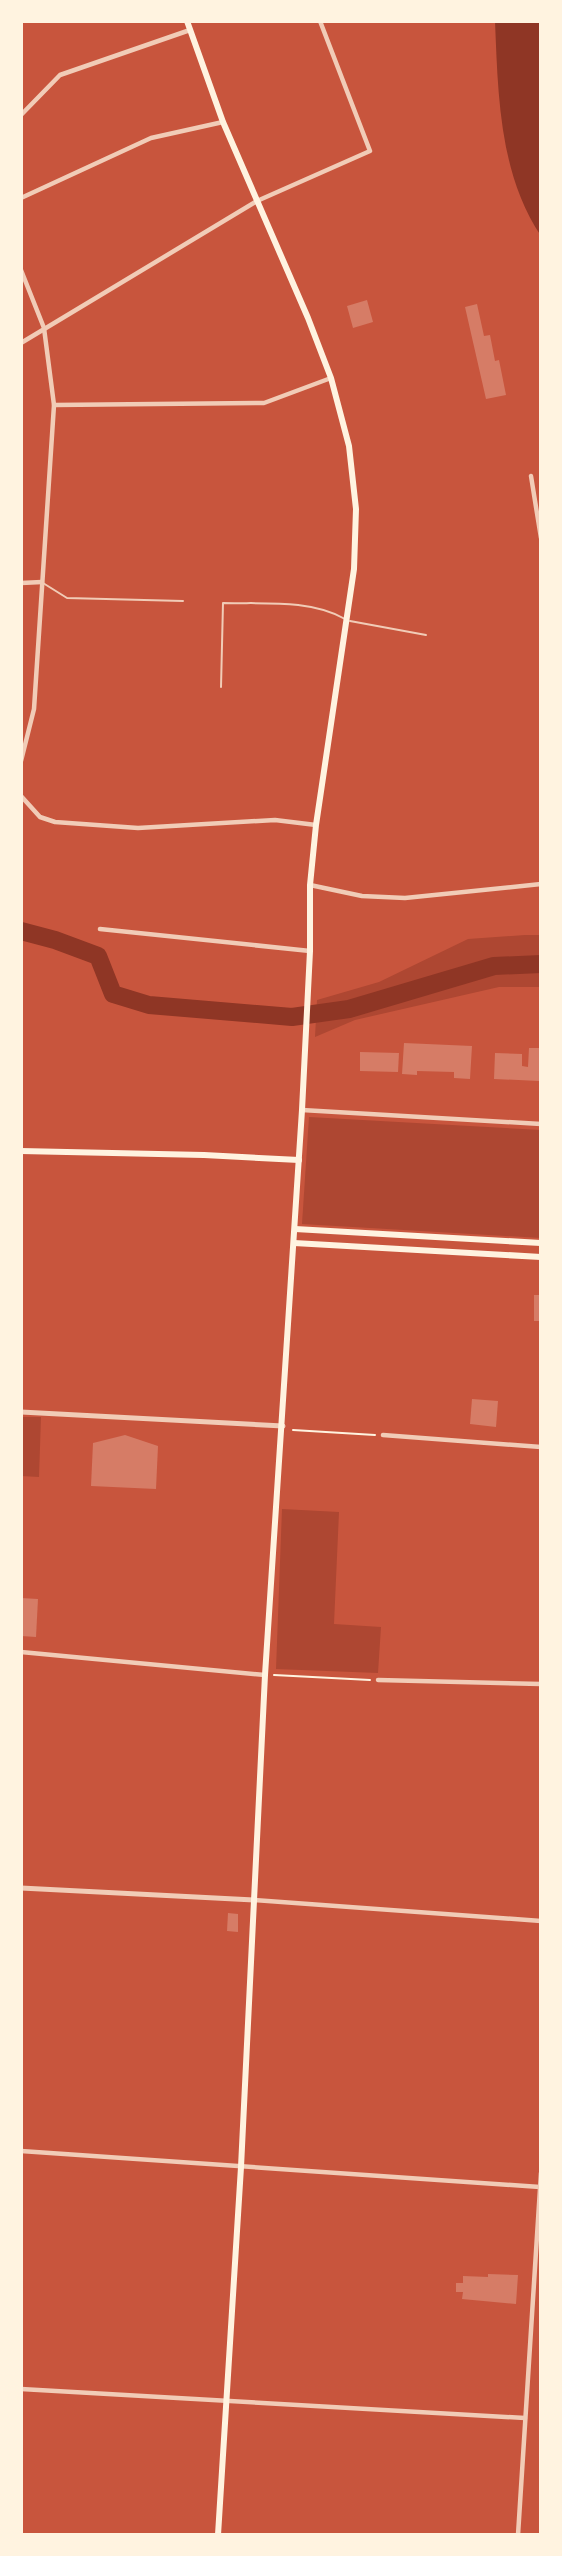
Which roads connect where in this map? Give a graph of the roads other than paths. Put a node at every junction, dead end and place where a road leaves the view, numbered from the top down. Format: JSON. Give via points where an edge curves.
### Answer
{"nodes":[{"id":1,"x":187,"y":21,"type":"edge"},
{"id":2,"x":320,"y":21,"type":"edge"},
{"id":3,"x":190,"y":30,"type":"junction"},
{"id":4,"x":21,"y":115,"type":"edge"},
{"id":5,"x":223,"y":122,"type":"junction"},
{"id":6,"x":21,"y":198,"type":"edge"},
{"id":7,"x":257,"y":201,"type":"junction"},
{"id":8,"x":21,"y":270,"type":"edge"},
{"id":9,"x":44,"y":328,"type":"junction"},
{"id":10,"x":21,"y":343,"type":"edge"},
{"id":11,"x":331,"y":377,"type":"junction"},
{"id":12,"x":54,"y":405,"type":"junction"},
{"id":13,"x":531,"y":476,"type":"dead end"},
{"id":14,"x":541,"y":538,"type":"edge"},
{"id":15,"x":42,"y":582,"type":"junction"},
{"id":16,"x":21,"y":583,"type":"edge"},
{"id":17,"x":183,"y":601,"type":"dead end"},
{"id":18,"x":346,"y":620,"type":"junction"},
{"id":19,"x":426,"y":635,"type":"dead end"},
{"id":20,"x":222,"y":687,"type":"dead end"},
{"id":21,"x":21,"y":761,"type":"edge"},
{"id":22,"x":21,"y":796,"type":"edge"},
{"id":23,"x":316,"y":825,"type":"junction"},
{"id":24,"x":541,"y":884,"type":"edge"},
{"id":25,"x":310,"y":886,"type":"junction"},
{"id":26,"x":100,"y":929,"type":"dead end"},
{"id":27,"x":310,"y":951,"type":"junction"},
{"id":28,"x":302,"y":1110,"type":"junction"},
{"id":29,"x":541,"y":1124,"type":"edge"},
{"id":30,"x":21,"y":1151,"type":"edge"},
{"id":31,"x":299,"y":1160,"type":"junction"},
{"id":32,"x":295,"y":1229,"type":"junction"},
{"id":33,"x":294,"y":1243,"type":"junction"},
{"id":34,"x":541,"y":1243,"type":"edge"},
{"id":35,"x":541,"y":1257,"type":"edge"},
{"id":36,"x":21,"y":1412,"type":"edge"},
{"id":37,"x":283,"y":1426,"type":"junction"},
{"id":38,"x":383,"y":1435,"type":"road end"},
{"id":39,"x":541,"y":1447,"type":"edge"},
{"id":40,"x":21,"y":1652,"type":"edge"},
{"id":41,"x":265,"y":1675,"type":"junction"},
{"id":42,"x":378,"y":1681,"type":"road end"},
{"id":43,"x":541,"y":1684,"type":"edge"},
{"id":44,"x":21,"y":1888,"type":"edge"},
{"id":45,"x":254,"y":1900,"type":"junction"},
{"id":46,"x":541,"y":1921,"type":"edge"},
{"id":47,"x":21,"y":2151,"type":"edge"},
{"id":48,"x":242,"y":2167,"type":"junction"},
{"id":49,"x":541,"y":2173,"type":"edge"},
{"id":50,"x":541,"y":2187,"type":"edge"},
{"id":51,"x":21,"y":2389,"type":"edge"},
{"id":52,"x":227,"y":2403,"type":"junction"},
{"id":53,"x":525,"y":2418,"type":"junction"},
{"id":54,"x":218,"y":2535,"type":"edge"},
{"id":55,"x":518,"y":2535,"type":"edge"}],
"edges":[{"from":1,"to":3,"type":"main road"},
{"from":2,"to":7,"type":"street","via":[[370,151]]},
{"from":3,"to":4,"type":"street","via":[[60,75]]},
{"from":3,"to":5,"type":"main road"},
{"from":5,"to":6,"type":"street","via":[[151,138]]},
{"from":5,"to":7,"type":"main road"},
{"from":7,"to":9,"type":"street"},
{"from":7,"to":11,"type":"main road"},
{"from":8,"to":9,"type":"street"},
{"from":9,"to":10,"type":"street"},
{"from":9,"to":12,"type":"street"},
{"from":11,"to":12,"type":"street","via":[[264,404]]},
{"from":11,"to":18,"type":"main road","via":[[349,446],[356,509]]},
{"from":12,"to":15,"type":"street"},
{"from":13,"to":14,"type":"street"},
{"from":15,"to":16,"type":"street"},
{"from":15,"to":17,"type":"lane","via":[[67,598]]},
{"from":15,"to":21,"type":"street","via":[[34,709]]},
{"from":18,"to":19,"type":"lane"},
{"from":18,"to":20,"type":"lane","via":[[331,611],[303,606],[223,603]]},
{"from":18,"to":23,"type":"main road"},
{"from":22,"to":23,"type":"street","via":[[40,817],[55,822],[138,828],[275,820]]},
{"from":23,"to":25,"type":"main road"},
{"from":24,"to":25,"type":"street","via":[[405,898]]},
{"from":25,"to":27,"type":"main road"},
{"from":26,"to":27,"type":"street"},
{"from":27,"to":28,"type":"main road"},
{"from":28,"to":29,"type":"street"},
{"from":28,"to":31,"type":"main road"},
{"from":30,"to":31,"type":"main road"},
{"from":31,"to":32,"type":"main road"},
{"from":32,"to":33,"type":"main road"},
{"from":32,"to":34,"type":"main road"},
{"from":33,"to":35,"type":"main road"},
{"from":33,"to":37,"type":"main road"},
{"from":36,"to":37,"type":"street"},
{"from":37,"to":41,"type":"main road"},
{"from":38,"to":39,"type":"street"},
{"from":40,"to":41,"type":"street"},
{"from":41,"to":45,"type":"main road"},
{"from":42,"to":43,"type":"street"},
{"from":44,"to":45,"type":"street"},
{"from":45,"to":46,"type":"street"},
{"from":45,"to":48,"type":"main road"},
{"from":47,"to":48,"type":"street"},
{"from":48,"to":50,"type":"street"},
{"from":48,"to":52,"type":"main road"},
{"from":49,"to":50,"type":"street"},
{"from":50,"to":53,"type":"street"},
{"from":51,"to":52,"type":"street"},
{"from":52,"to":53,"type":"street"},
{"from":52,"to":54,"type":"main road"},
{"from":53,"to":55,"type":"street"}]}
